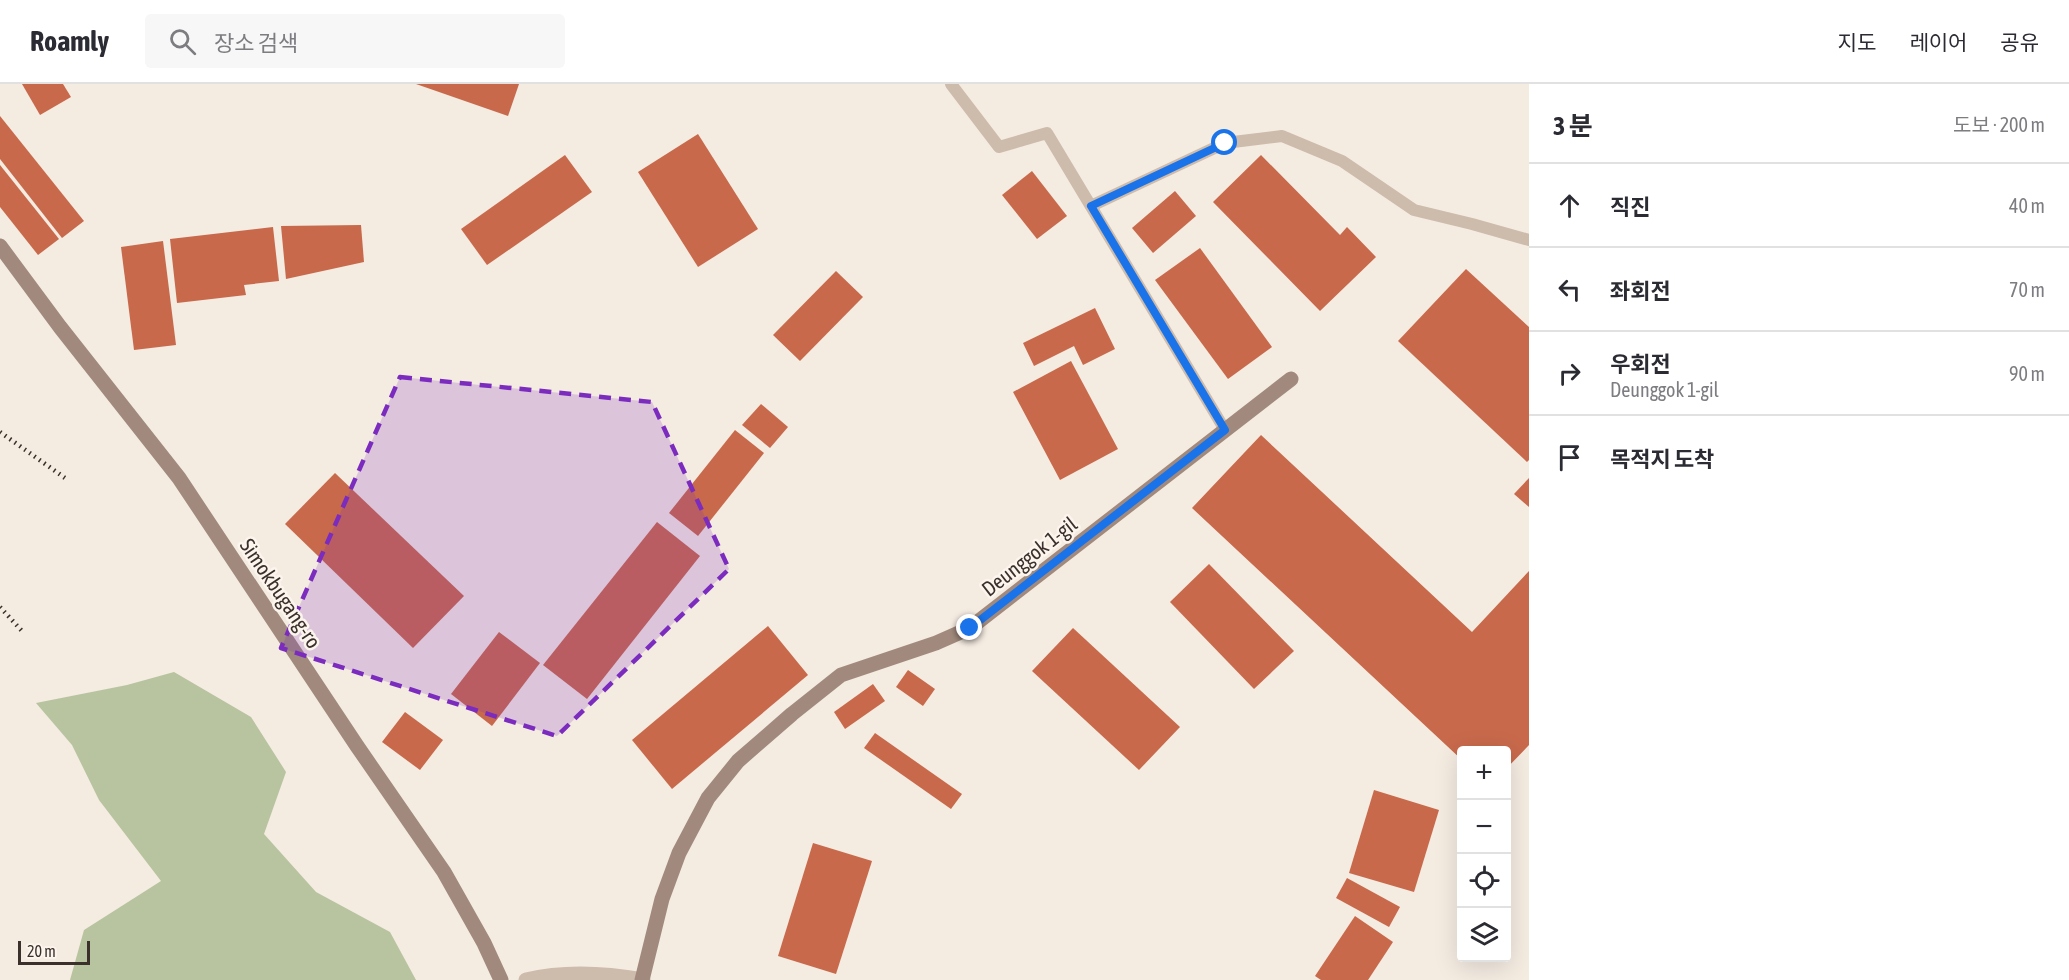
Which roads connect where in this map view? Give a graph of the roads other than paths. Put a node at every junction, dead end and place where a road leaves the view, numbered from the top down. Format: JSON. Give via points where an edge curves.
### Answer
{"nodes":[{"id":1,"x":951,"y":84,"type":"edge"},
{"id":2,"x":1091,"y":206,"type":"junction"},
{"id":3,"x":1529,"y":240,"type":"edge"},
{"id":4,"x":0,"y":246,"type":"edge"},
{"id":5,"x":1291,"y":379,"type":"dead end"},
{"id":6,"x":1225,"y":430,"type":"junction"},
{"id":7,"x":501,"y":980,"type":"edge"},
{"id":8,"x":526,"y":980,"type":"edge"},
{"id":9,"x":642,"y":980,"type":"edge"}],
"edges":[{"from":1,"to":2,"type":"lane","via":[[999,147],[1047,133]]},
{"from":2,"to":3,"type":"lane","via":[[1225,143],[1282,136],[1342,161],[1414,210]]},
{"from":2,"to":6,"type":"lane"},
{"from":4,"to":7,"type":"street","name":"Simokbugang-ro","via":[[179,478],[444,872]]},
{"from":5,"to":6,"type":"street","name":"Deunggok 1-gil"},
{"from":6,"to":9,"type":"street","name":"Deunggok 1-gil","via":[[970,628],[841,675],[738,761],[708,798],[679,853],[662,898]]},
{"from":8,"to":9,"type":"street","name":"Deunggok 1-gil","via":[[561,974]]}]}
